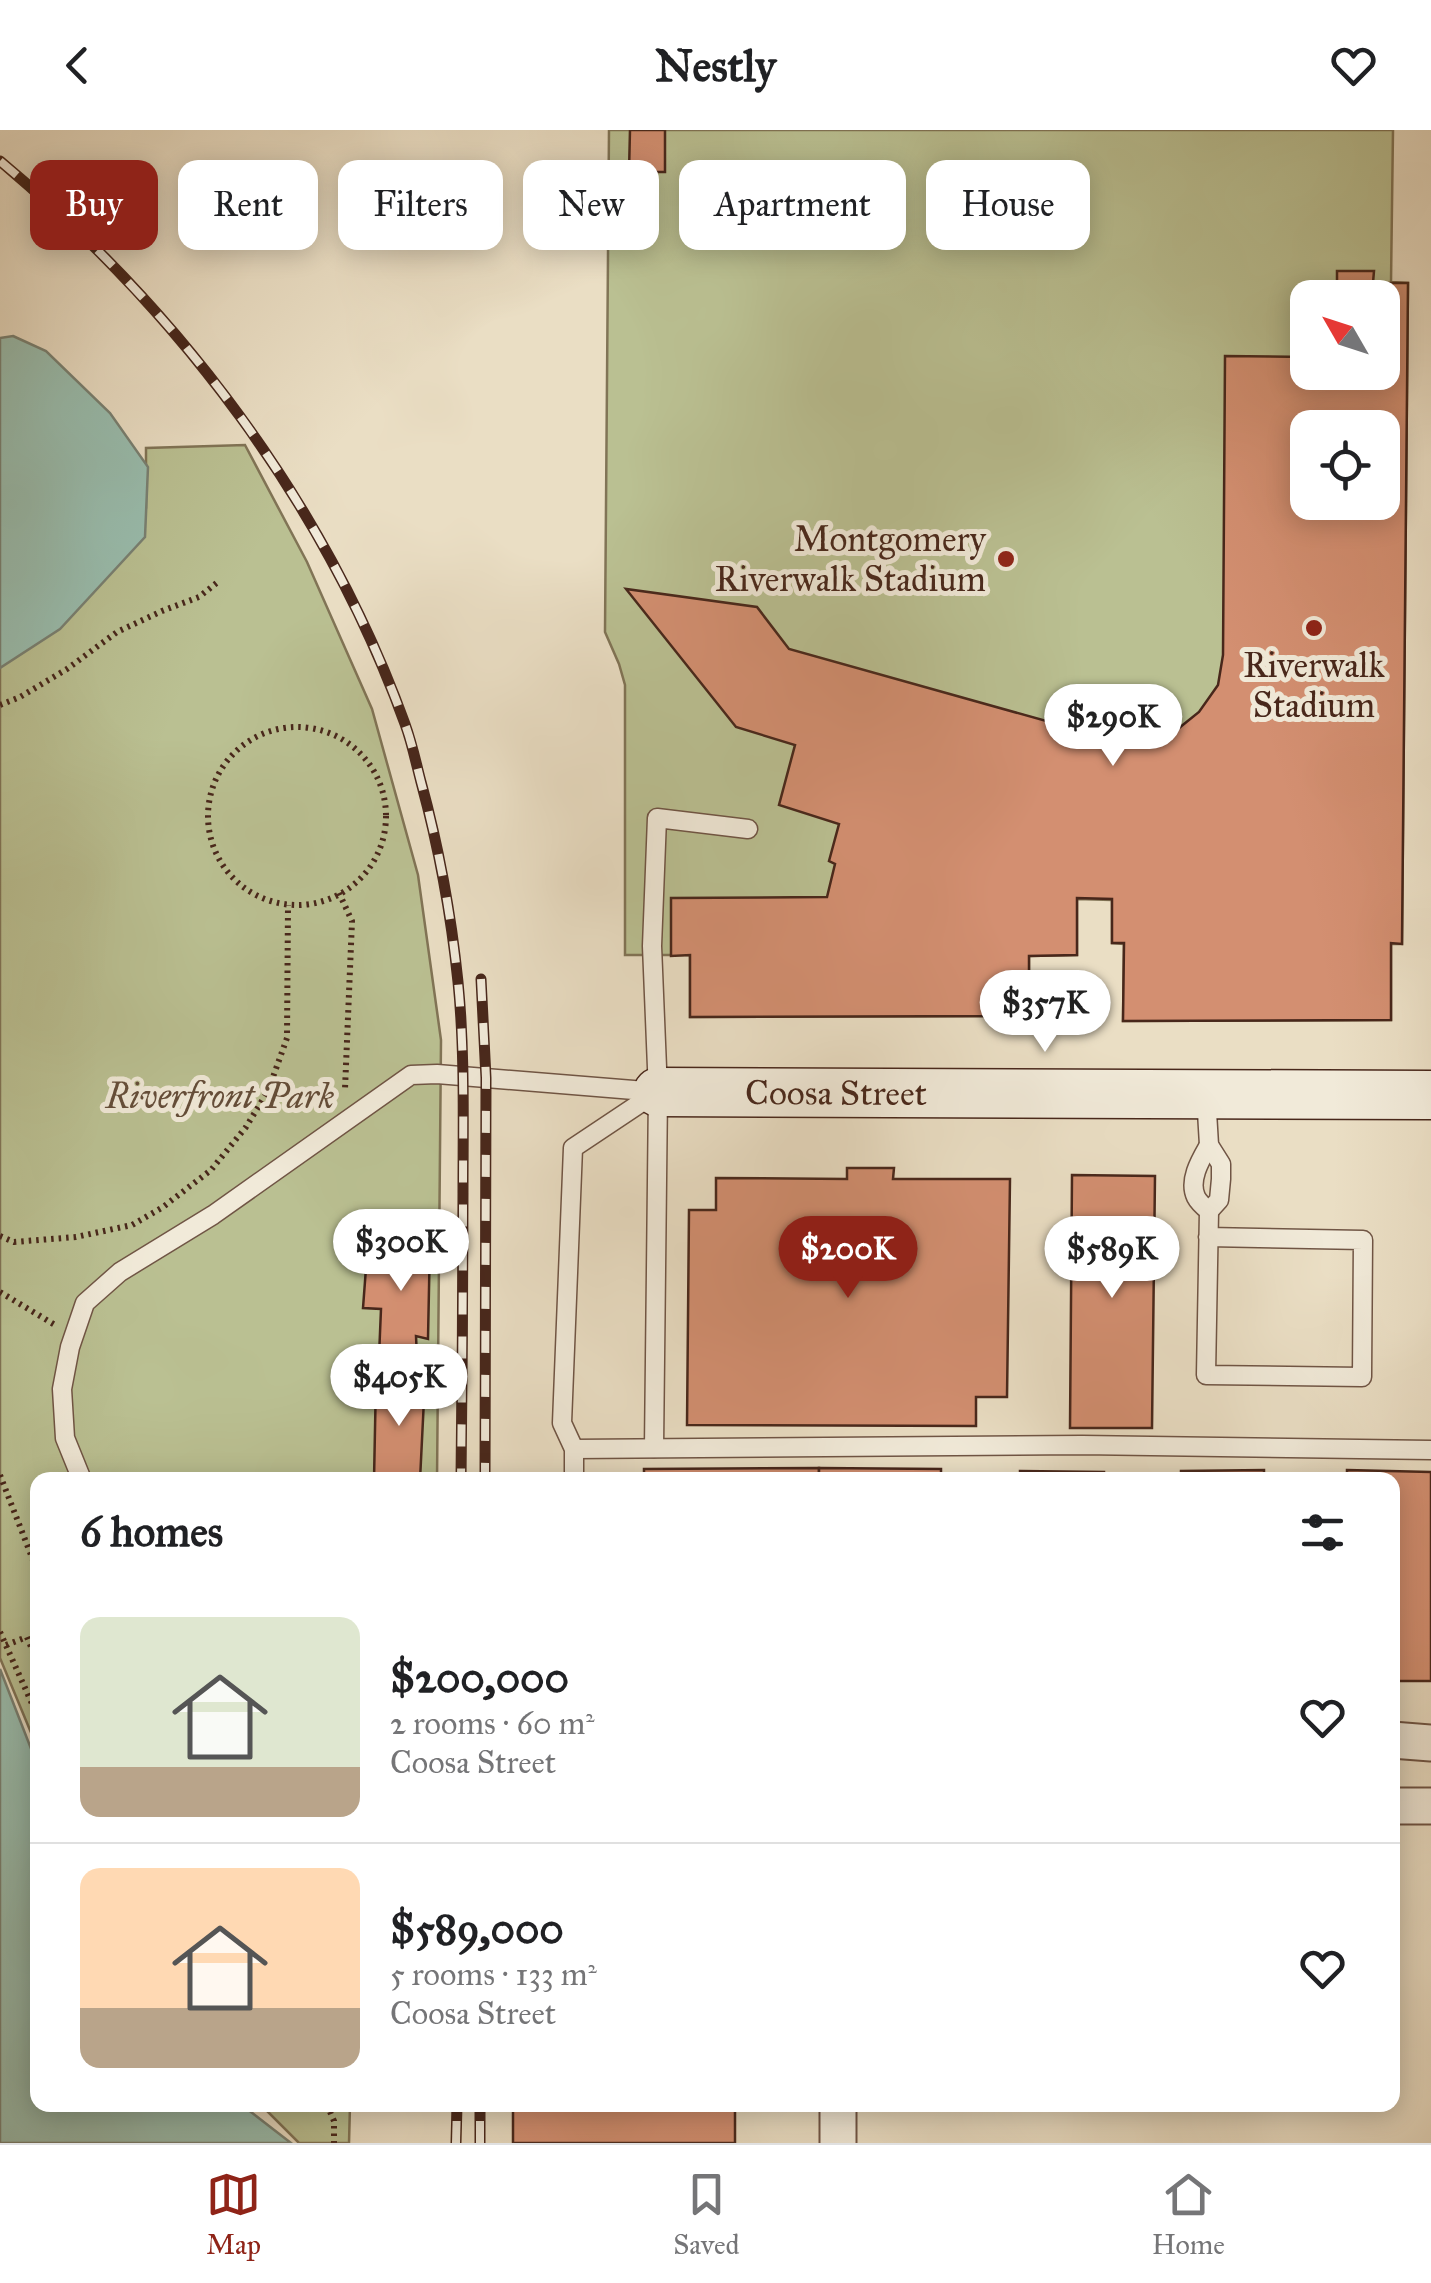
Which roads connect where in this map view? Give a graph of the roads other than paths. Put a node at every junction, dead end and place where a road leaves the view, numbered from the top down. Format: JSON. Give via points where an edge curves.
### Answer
{"nodes":[{"id":1,"x":748,"y":829,"type":"dead end"},
{"id":2,"x":658,"y":1092,"type":"junction"},
{"id":3,"x":1206,"y":1094,"type":"junction"},
{"id":4,"x":1431,"y":1095,"type":"edge"},
{"id":5,"x":1208,"y":1237,"type":"junction"},
{"id":6,"x":654,"y":1448,"type":"junction"},
{"id":7,"x":574,"y":1449,"type":"junction"},
{"id":8,"x":1431,"y":1450,"type":"edge"},
{"id":9,"x":79,"y":1472,"type":"edge"},
{"id":10,"x":574,"y":1472,"type":"edge"},
{"id":11,"x":1400,"y":1741,"type":"edge"},
{"id":12,"x":1431,"y":1743,"type":"edge"},
{"id":13,"x":1400,"y":1806,"type":"edge"},
{"id":14,"x":1431,"y":1806,"type":"edge"},
{"id":15,"x":838,"y":2112,"type":"edge"},
{"id":16,"x":838,"y":2143,"type":"edge"}],
"edges":[{"from":1,"to":2,"type":"lane","via":[[657,818],[652,946]]},
{"from":2,"to":3,"type":"street","name":"Coosa Street"},
{"from":2,"to":6,"type":"lane"},
{"from":2,"to":7,"type":"lane","via":[[573,1148],[562,1424]]},
{"from":2,"to":9,"type":"lane","via":[[411,1075],[120,1272],[85,1303],[62,1389],[65,1438]]},
{"from":3,"to":4,"type":"street","name":"Coosa Street"},
{"from":3,"to":5,"type":"lane","via":[[1210,1145],[1221,1164],[1220,1200],[1209,1212]]},
{"from":5,"to":5,"type":"lane","via":[[1206,1375],[1362,1377],[1363,1240]]},
{"from":6,"to":7,"type":"lane"},
{"from":6,"to":8,"type":"lane","via":[[1082,1444]]},
{"from":7,"to":10,"type":"lane"},
{"from":11,"to":12,"type":"street"},
{"from":13,"to":14,"type":"street"},
{"from":15,"to":16,"type":"street"}]}
